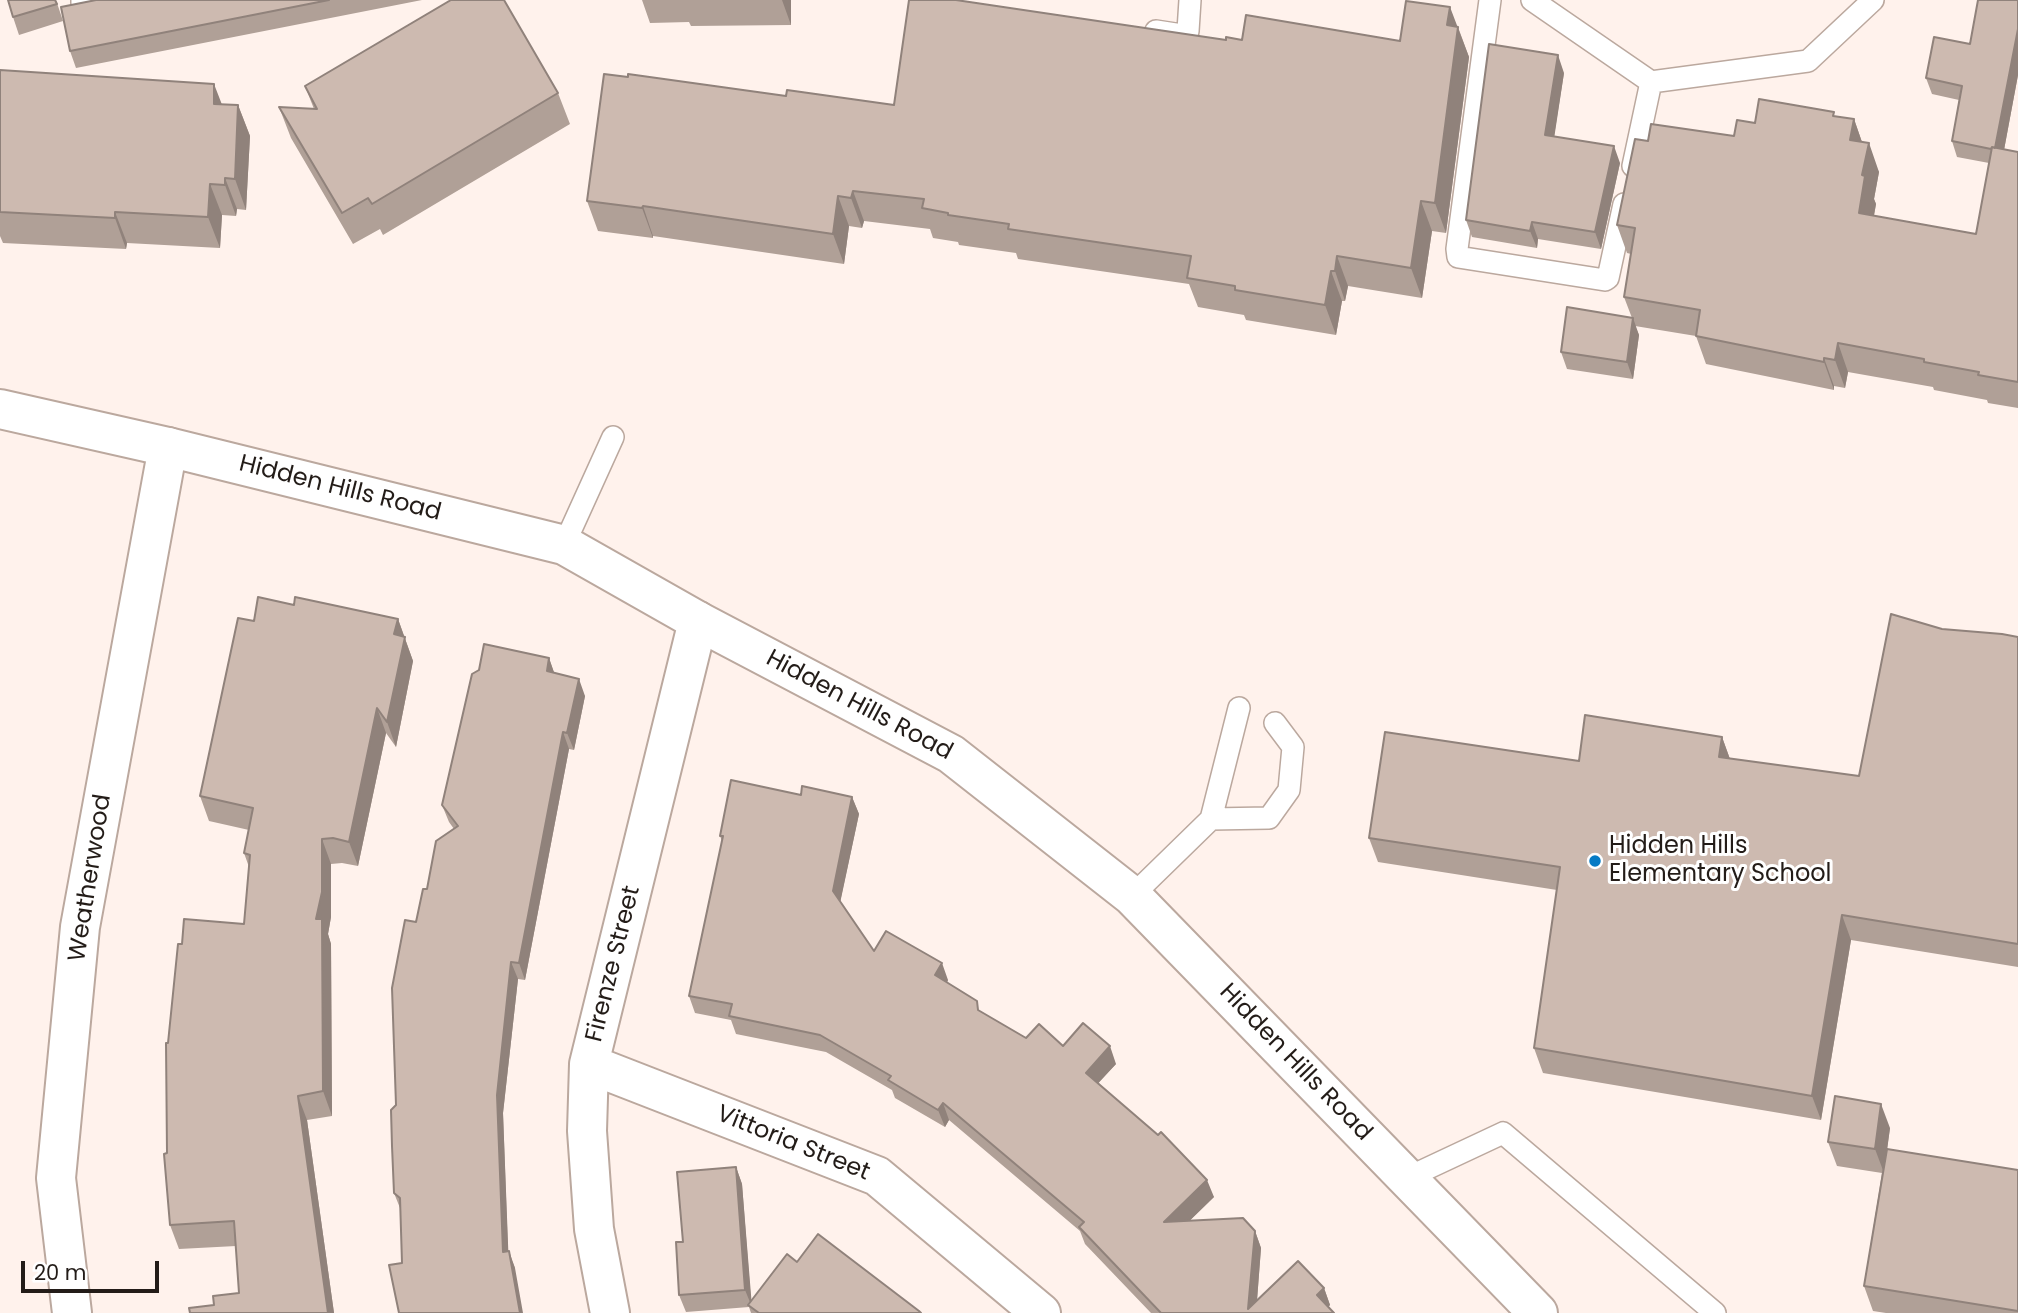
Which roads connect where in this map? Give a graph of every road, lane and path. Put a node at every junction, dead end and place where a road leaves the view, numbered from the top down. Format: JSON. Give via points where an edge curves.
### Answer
{"nodes":[{"id":1,"x":82,"y":0,"type":"edge"},
{"id":2,"x":95,"y":0,"type":"edge"},
{"id":3,"x":1190,"y":0,"type":"edge"},
{"id":4,"x":1490,"y":0,"type":"edge"},
{"id":5,"x":1532,"y":0,"type":"edge"},
{"id":6,"x":1873,"y":0,"type":"edge"},
{"id":7,"x":1141,"y":29,"type":"edge"},
{"id":8,"x":1651,"y":82,"type":"junction"},
{"id":9,"x":0,"y":409,"type":"edge"},
{"id":10,"x":613,"y":437,"type":"dead end"},
{"id":11,"x":168,"y":447,"type":"junction"},
{"id":12,"x":564,"y":545,"type":"junction"},
{"id":13,"x":698,"y":621,"type":"junction"},
{"id":14,"x":1239,"y":708,"type":"dead end"},
{"id":15,"x":1275,"y":723,"type":"dead end"},
{"id":16,"x":1211,"y":819,"type":"junction"},
{"id":17,"x":1132,"y":897,"type":"junction"},
{"id":18,"x":589,"y":1064,"type":"junction"},
{"id":19,"x":1407,"y":1178,"type":"junction"},
{"id":20,"x":72,"y":1313,"type":"edge"},
{"id":21,"x":610,"y":1313,"type":"edge"},
{"id":22,"x":1041,"y":1313,"type":"edge"},
{"id":23,"x":1538,"y":1313,"type":"edge"},
{"id":24,"x":1715,"y":1313,"type":"edge"}],
"edges":[{"from":1,"to":2,"type":"lane"},
{"from":3,"to":7,"type":"lane","via":[[1188,31],[1182,35]]},
{"from":4,"to":8,"type":"lane","via":[[1458,257],[1608,278]]},
{"from":5,"to":8,"type":"lane"},
{"from":6,"to":8,"type":"lane","via":[[1808,61]]},
{"from":9,"to":11,"type":"street","name":"Hidden Hills Road"},
{"from":10,"to":12,"type":"lane"},
{"from":11,"to":12,"type":"street","name":"Hidden Hills Road"},
{"from":11,"to":20,"type":"street","name":"Weatherwood","via":[[80,927],[57,1178]]},
{"from":12,"to":13,"type":"street","name":"Hidden Hills Road"},
{"from":13,"to":17,"type":"street","name":"Hidden Hills Road","via":[[951,754]]},
{"from":13,"to":18,"type":"street","name":"Firenze Street"},
{"from":14,"to":16,"type":"lane"},
{"from":15,"to":16,"type":"lane","via":[[1293,747],[1289,790],[1269,818]]},
{"from":16,"to":17,"type":"lane"},
{"from":17,"to":19,"type":"street","name":"Hidden Hills Road"},
{"from":18,"to":21,"type":"street","name":"Firenze Street","via":[[587,1131],[594,1229]]},
{"from":18,"to":22,"type":"street","name":"Vittoria Street","via":[[877,1176]]},
{"from":19,"to":23,"type":"street","name":"Hidden Hills Road"},
{"from":19,"to":24,"type":"lane","via":[[1503,1133]]}]}
